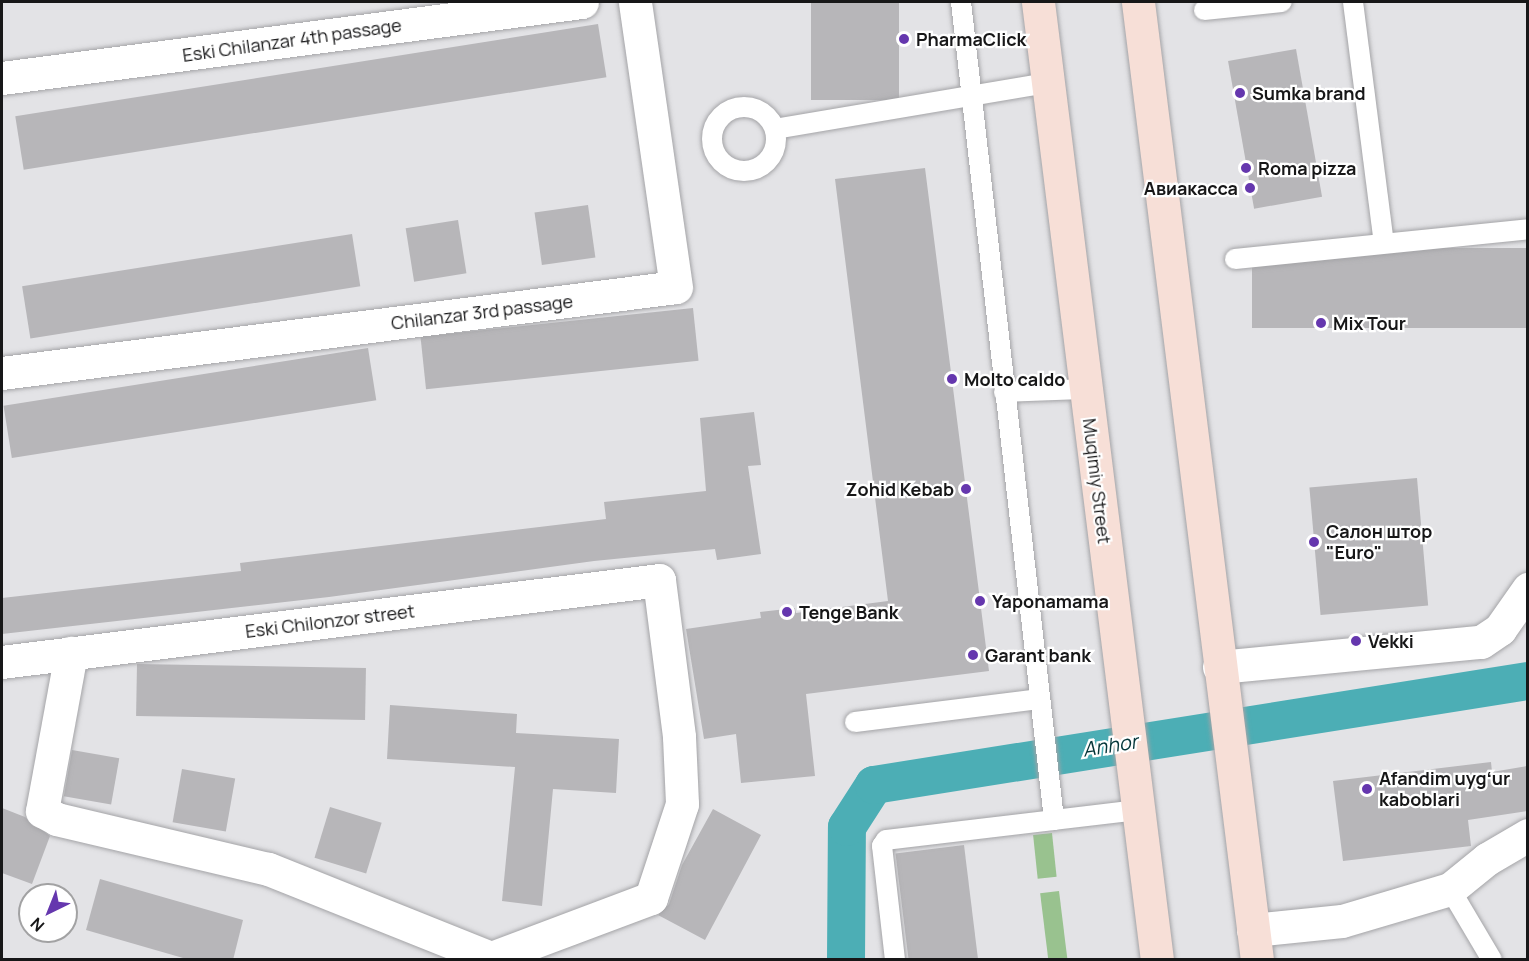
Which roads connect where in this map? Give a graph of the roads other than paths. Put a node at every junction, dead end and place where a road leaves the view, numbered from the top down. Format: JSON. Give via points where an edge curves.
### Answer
{"nodes":[{"id":1,"x":582,"y":2,"type":"edge"},
{"id":2,"x":635,"y":2,"type":"edge"},
{"id":3,"x":961,"y":2,"type":"edge"},
{"id":4,"x":1038,"y":2,"type":"edge"},
{"id":5,"x":1138,"y":2,"type":"edge"},
{"id":6,"x":1282,"y":2,"type":"edge"},
{"id":7,"x":1353,"y":2,"type":"edge"},
{"id":8,"x":1204,"y":10,"type":"dead end"},
{"id":9,"x":2,"y":78,"type":"edge"},
{"id":10,"x":1048,"y":83,"type":"junction"},
{"id":11,"x":974,"y":97,"type":"junction"},
{"id":12,"x":775,"y":129,"type":"junction"},
{"id":13,"x":1527,"y":229,"type":"edge"},
{"id":14,"x":1384,"y":243,"type":"junction"},
{"id":15,"x":1235,"y":259,"type":"dead end"},
{"id":16,"x":2,"y":373,"type":"edge"},
{"id":17,"x":1086,"y":389,"type":"junction"},
{"id":18,"x":1004,"y":392,"type":"junction"},
{"id":19,"x":1527,"y":589,"type":"edge"},
{"id":20,"x":71,"y":653,"type":"junction"},
{"id":21,"x":2,"y":662,"type":"edge"},
{"id":22,"x":1220,"y":678,"type":"junction"},
{"id":23,"x":1040,"y":705,"type":"junction"},
{"id":24,"x":855,"y":722,"type":"dead end"},
{"id":25,"x":1138,"y":806,"type":"junction"},
{"id":26,"x":1053,"y":815,"type":"junction"},
{"id":27,"x":1527,"y":835,"type":"edge"},
{"id":28,"x":1450,"y":890,"type":"junction"},
{"id":29,"x":1255,"y":945,"type":"edge"},
{"id":30,"x":896,"y":960,"type":"edge"},
{"id":31,"x":1157,"y":960,"type":"edge"},
{"id":32,"x":1492,"y":960,"type":"edge"}],
"edges":[{"from":1,"to":9,"type":"street","name":"Eski Chilanzar 4th passage"},
{"from":2,"to":16,"type":"street","name":"Chilanzar 3rd passage","via":[[676,287]]},
{"from":3,"to":11,"type":"lane"},
{"from":4,"to":10,"type":"main road","name":"Muqimiy Street"},
{"from":5,"to":22,"type":"main road"},
{"from":6,"to":8,"type":"lane"},
{"from":7,"to":14,"type":"lane"},
{"from":10,"to":11,"type":"lane"},
{"from":10,"to":17,"type":"main road","name":"Muqimiy Street"},
{"from":11,"to":12,"type":"lane"},
{"from":11,"to":18,"type":"lane"},
{"from":12,"to":12,"type":"lane","via":[[777,143],[761,167],[733,169],[704,149],[717,121],[727,111],[755,108]]},
{"from":13,"to":14,"type":"lane"},
{"from":14,"to":15,"type":"lane"},
{"from":17,"to":18,"type":"lane"},
{"from":17,"to":25,"type":"main road","name":"Muqimiy Street"},
{"from":18,"to":23,"type":"lane"},
{"from":19,"to":22,"type":"street","via":[[1500,629],[1481,642]]},
{"from":20,"to":20,"type":"street","name":"Eski Chilonzor street","via":[[42,811],[57,819],[268,869],[491,958],[651,898],[682,804],[679,737],[659,580]]},
{"from":20,"to":21,"type":"street","name":"Eski Chilonzor street"},
{"from":22,"to":29,"type":"main road"},
{"from":23,"to":24,"type":"lane"},
{"from":23,"to":26,"type":"lane"},
{"from":25,"to":26,"type":"lane"},
{"from":25,"to":31,"type":"main road","name":"Muqimiy Street"},
{"from":26,"to":30,"type":"lane","via":[[886,840],[882,846]]},
{"from":27,"to":28,"type":"street","via":[[1487,859]]},
{"from":28,"to":29,"type":"street"},
{"from":28,"to":32,"type":"lane"}]}
